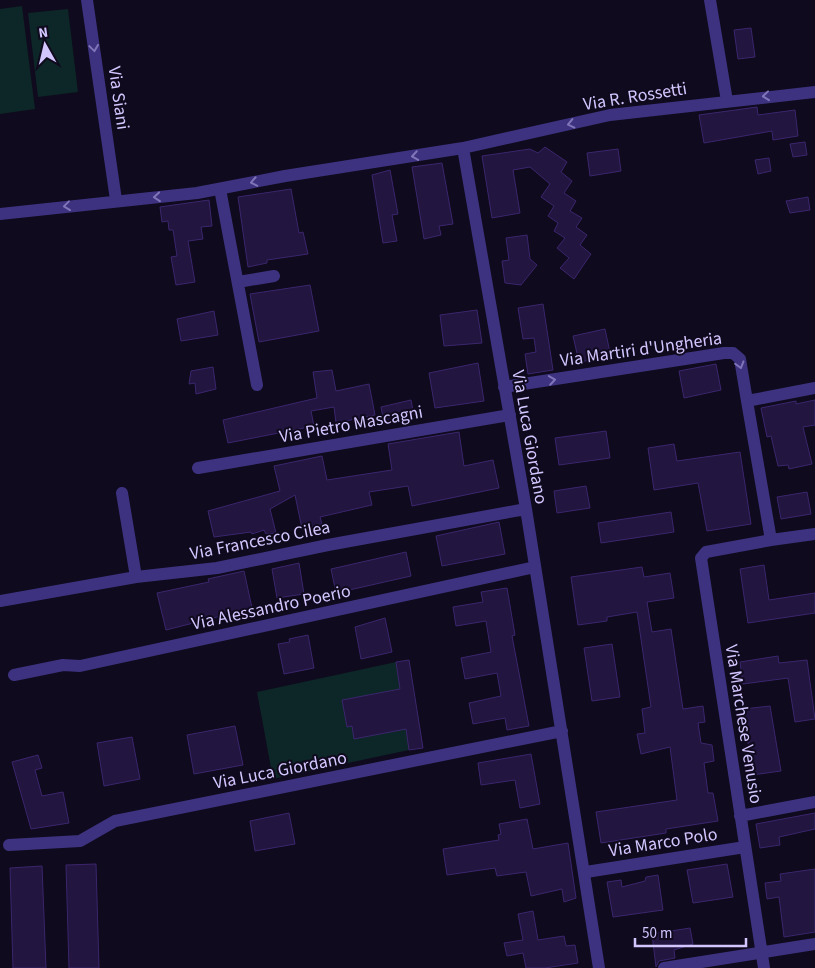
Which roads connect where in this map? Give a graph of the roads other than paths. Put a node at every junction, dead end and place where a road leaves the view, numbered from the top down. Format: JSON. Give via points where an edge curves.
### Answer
{"nodes":[{"id":1,"x":87,"y":0,"type":"edge"},
{"id":2,"x":710,"y":0,"type":"edge"},
{"id":3,"x":815,"y":92,"type":"edge"},
{"id":4,"x":728,"y":101,"type":"junction"},
{"id":5,"x":463,"y":148,"type":"junction"},
{"id":6,"x":220,"y":189,"type":"junction"},
{"id":7,"x":116,"y":200,"type":"junction"},
{"id":8,"x":0,"y":214,"type":"edge"},
{"id":9,"x":274,"y":276,"type":"dead end"},
{"id":10,"x":238,"y":282,"type":"junction"},
{"id":11,"x":257,"y":385,"type":"dead end"},
{"id":12,"x":504,"y":387,"type":"junction"},
{"id":13,"x":815,"y":388,"type":"edge"},
{"id":14,"x":747,"y":401,"type":"junction"},
{"id":15,"x":510,"y":414,"type":"junction"},
{"id":16,"x":198,"y":468,"type":"dead end"},
{"id":17,"x":122,"y":493,"type":"dead end"},
{"id":18,"x":526,"y":509,"type":"junction"},
{"id":19,"x":815,"y":534,"type":"edge"},
{"id":20,"x":771,"y":540,"type":"junction"},
{"id":21,"x":535,"y":567,"type":"junction"},
{"id":22,"x":136,"y":577,"type":"junction"},
{"id":23,"x":0,"y":601,"type":"edge"},
{"id":24,"x":14,"y":676,"type":"dead end"},
{"id":25,"x":562,"y":731,"type":"junction"},
{"id":26,"x":815,"y":802,"type":"edge"},
{"id":27,"x":740,"y":816,"type":"junction"},
{"id":28,"x":9,"y":844,"type":"dead end"},
{"id":29,"x":746,"y":848,"type":"junction"},
{"id":30,"x":586,"y":872,"type":"junction"},
{"id":31,"x":815,"y":944,"type":"edge"},
{"id":32,"x":761,"y":953,"type":"junction"},
{"id":33,"x":599,"y":968,"type":"edge"},
{"id":34,"x":664,"y":968,"type":"edge"},
{"id":35,"x":764,"y":968,"type":"edge"}],
"edges":[{"from":1,"to":7,"type":"street","name":"Via Siani","one_way":true},
{"from":2,"to":4,"type":"street"},
{"from":3,"to":4,"type":"street","name":"Via R. Rossetti","one_way":true},
{"from":4,"to":5,"type":"street","name":"Via R. Rossetti","one_way":true,"via":[[610,115]]},
{"from":5,"to":6,"type":"street","name":"Via R. Rossetti","one_way":true},
{"from":5,"to":12,"type":"street","name":"Via Luca Giordano"},
{"from":6,"to":7,"type":"street","name":"Via R. Rossetti","one_way":true},
{"from":6,"to":10,"type":"street"},
{"from":7,"to":8,"type":"street","name":"Via R. Rossetti","one_way":true},
{"from":9,"to":10,"type":"street"},
{"from":10,"to":11,"type":"street"},
{"from":12,"to":14,"type":"street","name":"Via Martiri d'Ungheria","one_way":true,"via":[[730,353],[740,359]]},
{"from":12,"to":15,"type":"street","name":"Via Luca Giordano"},
{"from":13,"to":14,"type":"street"},
{"from":14,"to":20,"type":"street","name":"Via Martiri d'Ungheria"},
{"from":15,"to":16,"type":"street","name":"Via Pietro Mascagni"},
{"from":15,"to":18,"type":"street","name":"Via Luca Giordano"},
{"from":17,"to":22,"type":"street"},
{"from":18,"to":21,"type":"street","name":"Via Luca Giordano"},
{"from":18,"to":22,"type":"street","name":"Via Francesco Cilea","via":[[218,568]]},
{"from":19,"to":20,"type":"street"},
{"from":20,"to":27,"type":"street","name":"Via Marchese Venusio","via":[[706,552],[702,556]]},
{"from":21,"to":24,"type":"street","name":"Via Alessandro Poerio","via":[[80,666],[63,665]]},
{"from":21,"to":25,"type":"street","name":"Via Luca Giordano"},
{"from":22,"to":23,"type":"street","name":"Via Francesco Cilea"},
{"from":25,"to":28,"type":"street","name":"Via Luca Giordano","via":[[121,819],[80,841]]},
{"from":25,"to":30,"type":"street","name":"Via Luca Giordano"},
{"from":26,"to":27,"type":"street"},
{"from":27,"to":29,"type":"street","name":"Via Marchese Venusio"},
{"from":29,"to":30,"type":"street","name":"Via Marco Polo"},
{"from":29,"to":32,"type":"street","name":"Via Marchese Venusio"},
{"from":30,"to":33,"type":"street","name":"Via Luca Giordano"},
{"from":31,"to":32,"type":"street"},
{"from":32,"to":34,"type":"street"},
{"from":32,"to":35,"type":"street","name":"Via Marchese Venusio"}]}
